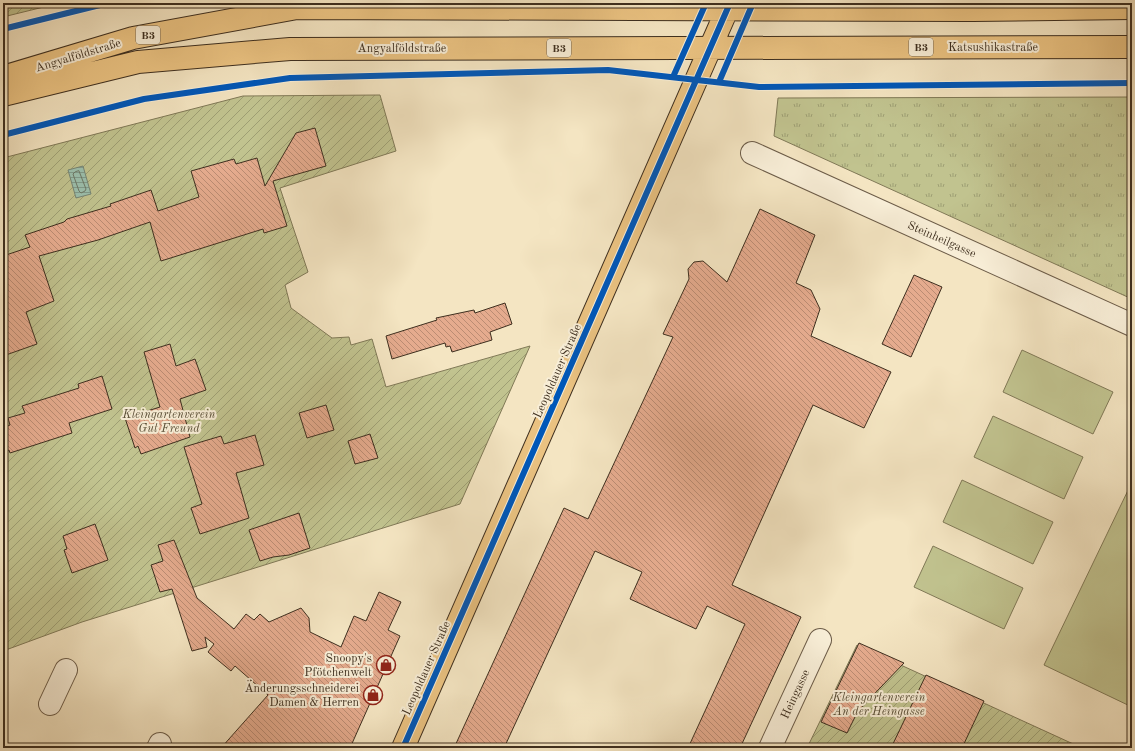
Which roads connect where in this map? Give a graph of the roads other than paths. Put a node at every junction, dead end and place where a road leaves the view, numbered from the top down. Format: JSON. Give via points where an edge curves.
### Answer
{"nodes":[{"id":1,"x":728,"y":6,"type":"edge"},
{"id":2,"x":1132,"y":8,"type":"edge"},
{"id":3,"x":710,"y":47,"type":"junction"},
{"id":4,"x":1132,"y":47,"type":"edge"},
{"id":5,"x":3,"y":77,"type":"edge"},
{"id":6,"x":3,"y":95,"type":"edge"},
{"id":7,"x":752,"y":153,"type":"dead end"},
{"id":8,"x":1132,"y":325,"type":"edge"},
{"id":9,"x":820,"y":640,"type":"dead end"},
{"id":10,"x":66,"y":670,"type":"dead end"},
{"id":11,"x":50,"y":704,"type":"dead end"},
{"id":12,"x":403,"y":748,"type":"edge"},
{"id":13,"x":770,"y":748,"type":"edge"}],
"edges":[{"from":1,"to":2,"type":"main road","number":"B3","via":[[973,10]]},
{"from":1,"to":3,"type":"main road","name":"Leopoldauer Straße"},
{"from":1,"to":5,"type":"main road","name":"Angyalföldstraße","number":"B3","via":[[297,8],[133,38]]},
{"from":3,"to":4,"type":"main road","name":"Katsushikastraße","number":"B3"},
{"from":3,"to":6,"type":"main road","name":"Angyalföldstraße","number":"B3","via":[[290,49],[138,62]]},
{"from":3,"to":12,"type":"main road","name":"Leopoldauer Straße"},
{"from":7,"to":8,"type":"street","name":"Steinheilgasse"},
{"from":9,"to":13,"type":"street","name":"Heingasse"},
{"from":10,"to":11,"type":"street"}]}
